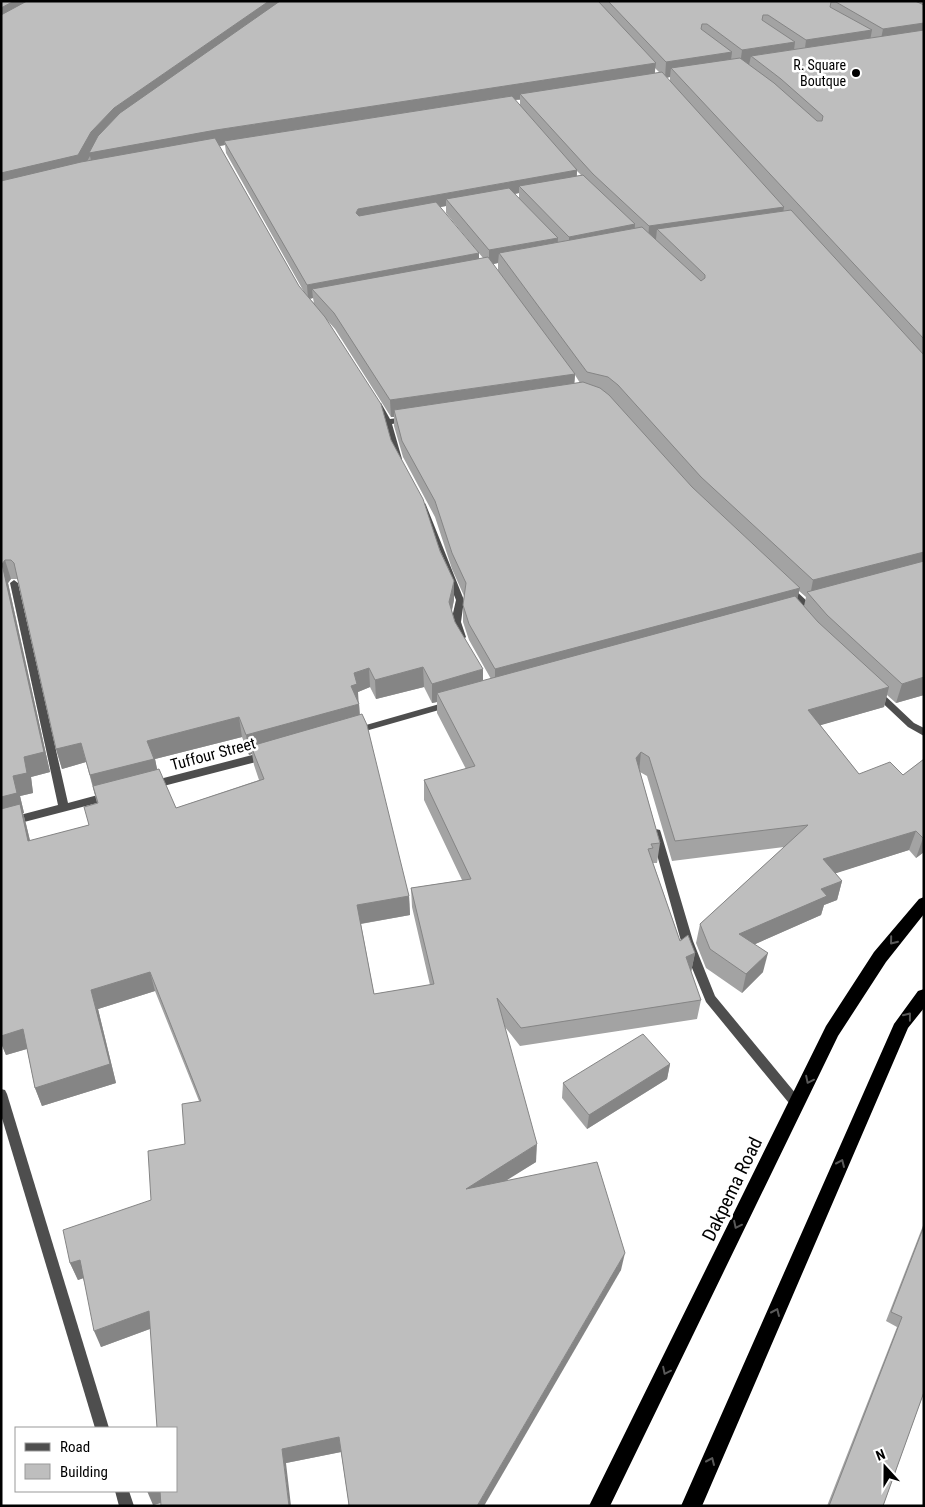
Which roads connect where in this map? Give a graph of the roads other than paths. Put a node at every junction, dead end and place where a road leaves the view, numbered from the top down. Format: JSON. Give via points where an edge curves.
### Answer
{"nodes":[{"id":1,"x":375,"y":401,"type":"edge"},
{"id":2,"x":412,"y":418,"type":"edge"},
{"id":3,"x":388,"y":422,"type":"junction"},
{"id":4,"x":402,"y":466,"type":"edge"},
{"id":5,"x":415,"y":492,"type":"edge"},
{"id":6,"x":14,"y":583,"type":"edge"},
{"id":7,"x":785,"y":586,"type":"edge"},
{"id":8,"x":792,"y":609,"type":"edge"},
{"id":9,"x":467,"y":650,"type":"edge"},
{"id":10,"x":868,"y":685,"type":"edge"},
{"id":11,"x":464,"y":700,"type":"edge"},
{"id":12,"x":924,"y":733,"type":"edge"},
{"id":13,"x":341,"y":735,"type":"edge"},
{"id":14,"x":275,"y":753,"type":"edge"},
{"id":15,"x":141,"y":788,"type":"edge"},
{"id":16,"x":122,"y":793,"type":"edge"},
{"id":17,"x":64,"y":807,"type":"junction"},
{"id":18,"x":653,"y":823,"type":"edge"},
{"id":19,"x":1,"y":824,"type":"edge"},
{"id":20,"x":924,"y":903,"type":"edge"},
{"id":21,"x":924,"y":996,"type":"edge"},
{"id":22,"x":1,"y":1094,"type":"edge"},
{"id":23,"x":797,"y":1104,"type":"junction"},
{"id":24,"x":102,"y":1427,"type":"edge"},
{"id":25,"x":122,"y":1492,"type":"edge"},
{"id":26,"x":127,"y":1506,"type":"edge"},
{"id":27,"x":600,"y":1506,"type":"edge"},
{"id":28,"x":691,"y":1506,"type":"edge"}],
"edges":[{"from":1,"to":3,"type":"street"},
{"from":2,"to":3,"type":"street"},
{"from":3,"to":4,"type":"street"},
{"from":5,"to":9,"type":"street","via":[[429,518],[460,600],[456,622]]},
{"from":6,"to":17,"type":"street"},
{"from":7,"to":8,"type":"street","via":[[811,604]]},
{"from":10,"to":12,"type":"street"},
{"from":11,"to":13,"type":"street"},
{"from":14,"to":15,"type":"street","name":"Tuffour Street"},
{"from":16,"to":17,"type":"street"},
{"from":17,"to":19,"type":"street"},
{"from":18,"to":23,"type":"street","via":[[687,941],[710,999]]},
{"from":20,"to":23,"type":"highway","name":"Dakpema Road","one_way":true,"via":[[880,957],[832,1031]]},
{"from":28,"to":21,"type":"highway","one_way":true,"via":[[902,1024]]},
{"from":22,"to":24,"type":"street"},
{"from":23,"to":27,"type":"highway","name":"Dakpema Road","one_way":true},
{"from":25,"to":26,"type":"street"}]}
